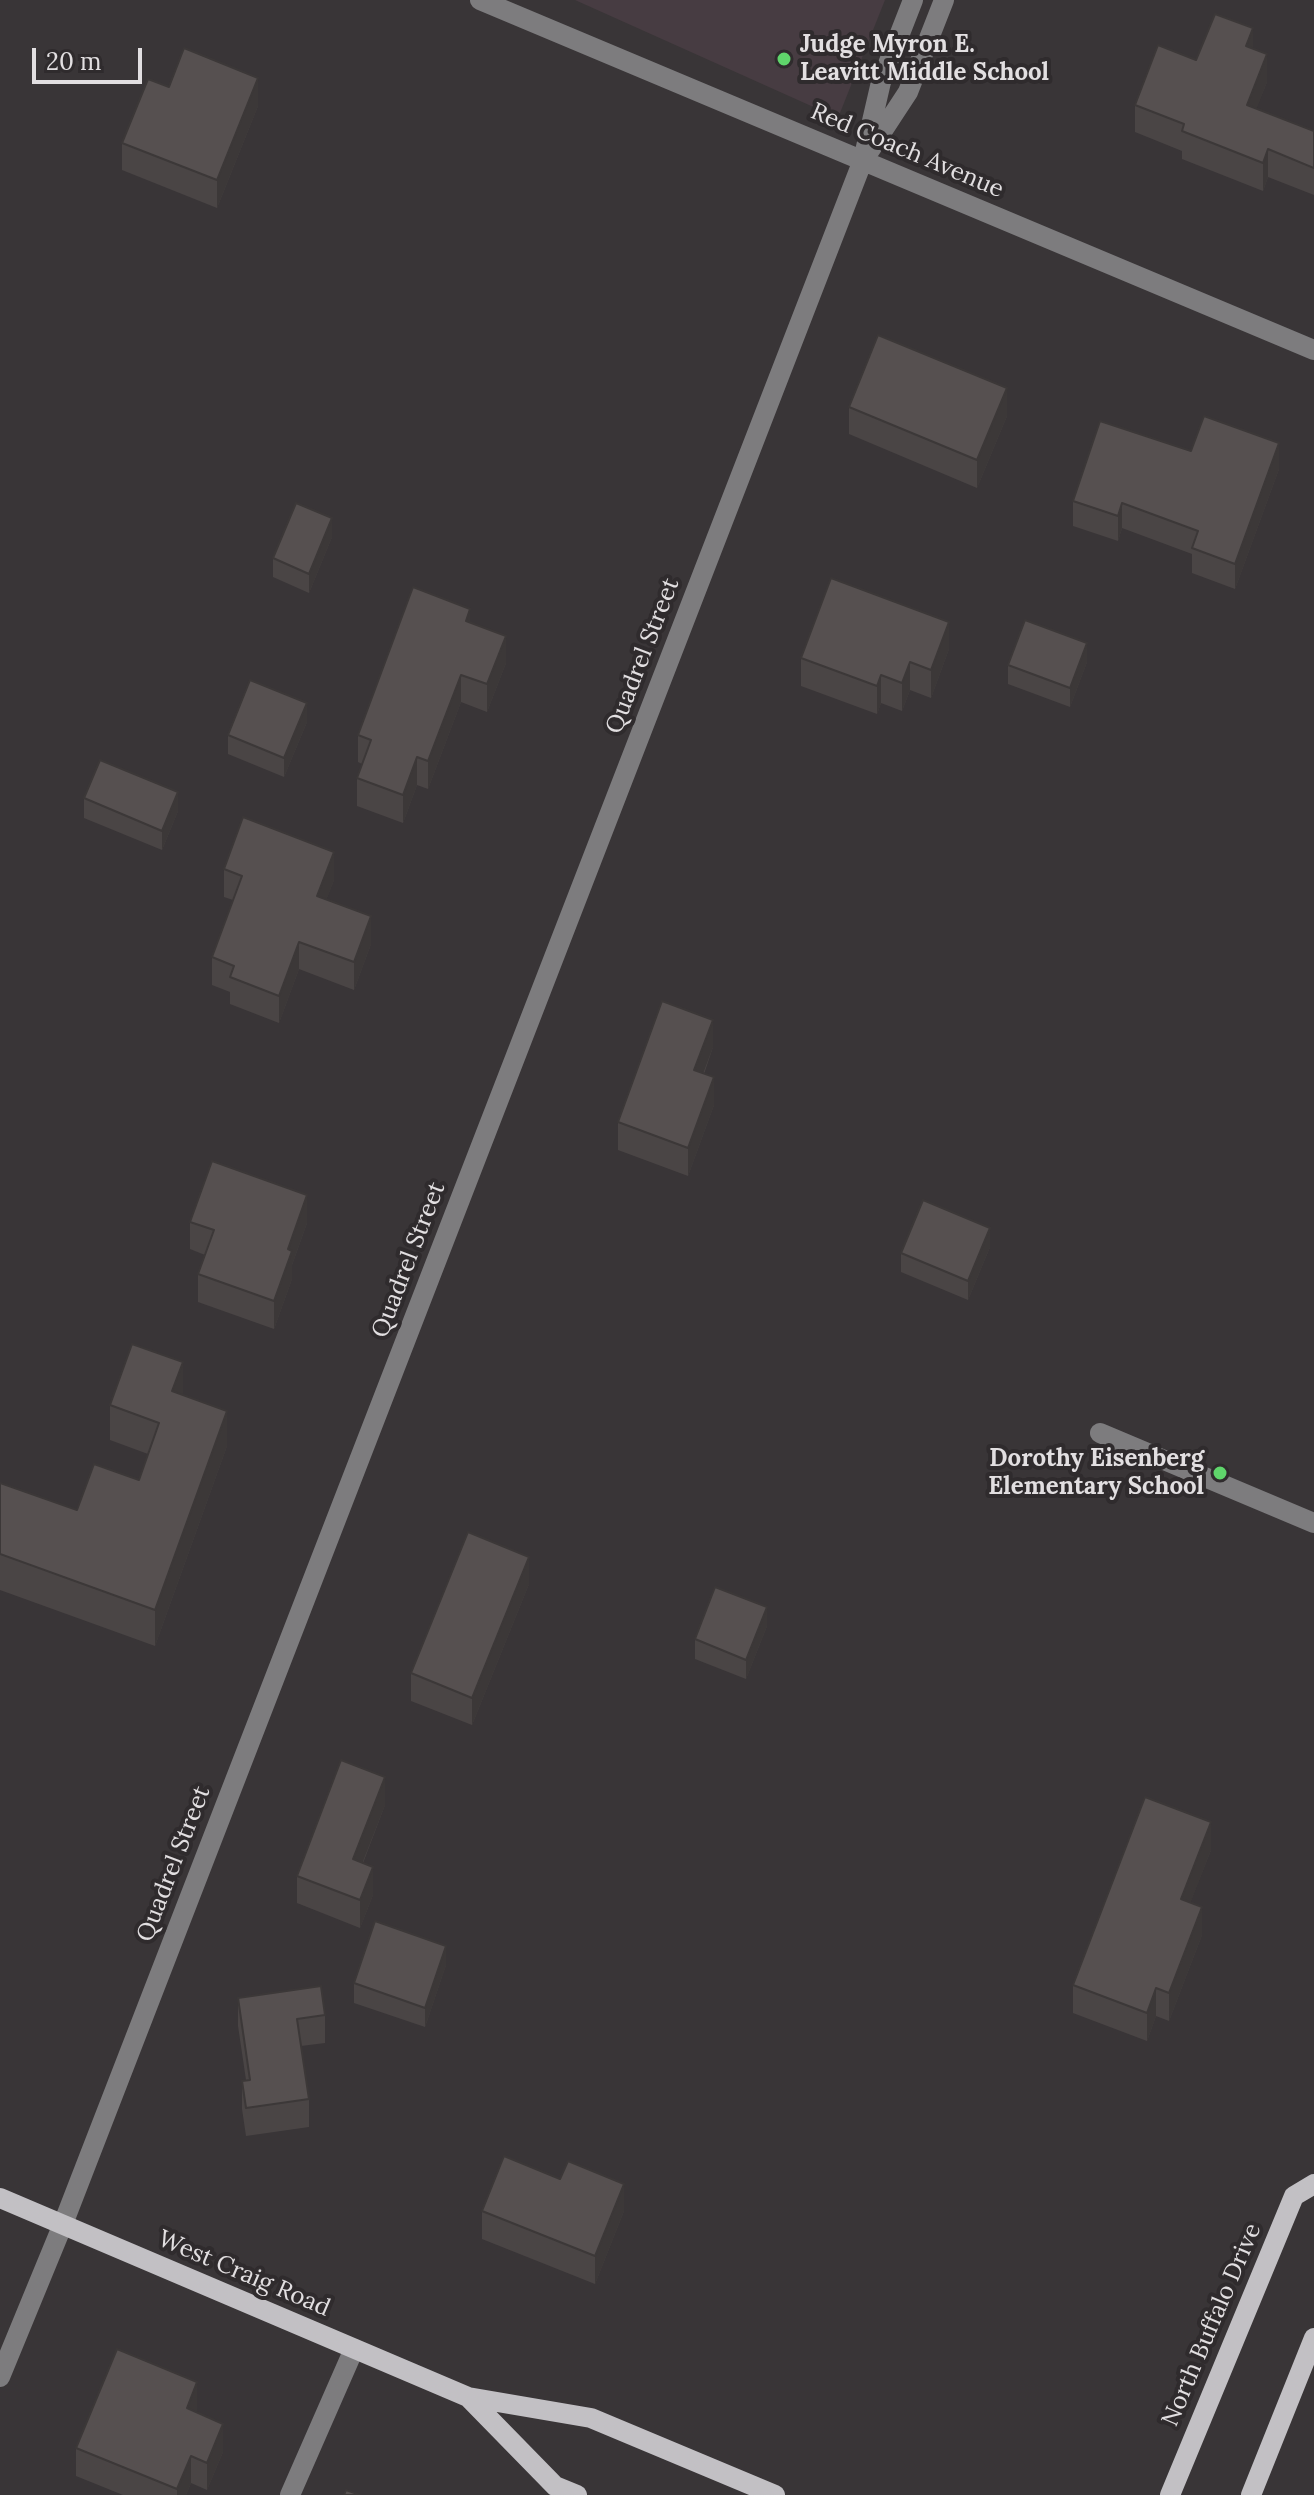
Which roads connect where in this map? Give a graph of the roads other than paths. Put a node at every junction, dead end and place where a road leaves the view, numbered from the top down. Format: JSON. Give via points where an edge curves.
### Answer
{"nodes":[{"id":1,"x":480,"y":0,"type":"edge"},
{"id":2,"x":913,"y":0,"type":"edge"},
{"id":3,"x":944,"y":0,"type":"edge"},
{"id":4,"x":863,"y":160,"type":"junction"},
{"id":5,"x":1314,"y":350,"type":"edge"},
{"id":6,"x":1100,"y":1433,"type":"dead end"},
{"id":7,"x":1314,"y":1523,"type":"edge"},
{"id":8,"x":1314,"y":2184,"type":"edge"},
{"id":9,"x":0,"y":2198,"type":"edge"},
{"id":10,"x":63,"y":2224,"type":"junction"},
{"id":11,"x":1314,"y":2338,"type":"edge"},
{"id":12,"x":354,"y":2349,"type":"junction"},
{"id":13,"x":0,"y":2377,"type":"edge"},
{"id":14,"x":468,"y":2397,"type":"junction"},
{"id":15,"x":290,"y":2495,"type":"edge"},
{"id":16,"x":577,"y":2495,"type":"edge"},
{"id":17,"x":775,"y":2495,"type":"edge"},
{"id":18,"x":1170,"y":2495,"type":"edge"},
{"id":19,"x":1251,"y":2495,"type":"edge"}],
"edges":[{"from":1,"to":4,"type":"street","name":"Red Coach Avenue"},
{"from":2,"to":4,"type":"street","name":"Quadrel Street","via":[[881,82]]},
{"from":3,"to":4,"type":"street","name":"Quadrel Street","via":[[908,92]]},
{"from":4,"to":5,"type":"street","name":"Red Coach Avenue"},
{"from":4,"to":10,"type":"street","name":"Quadrel Street"},
{"from":6,"to":7,"type":"street"},
{"from":8,"to":18,"type":"main road","name":"North Buffalo Drive","via":[[1294,2196]]},
{"from":9,"to":10,"type":"main road","name":"West Craig Road"},
{"from":10,"to":12,"type":"main road","name":"West Craig Road"},
{"from":10,"to":13,"type":"street","name":"Quadrel Street"},
{"from":11,"to":19,"type":"main road"},
{"from":12,"to":14,"type":"main road","name":"West Craig Road"},
{"from":12,"to":15,"type":"street"},
{"from":14,"to":16,"type":"main road","name":"West Craig Road","via":[[555,2486]]},
{"from":14,"to":17,"type":"main road","name":"West Craig Road","via":[[591,2418]]}]}
